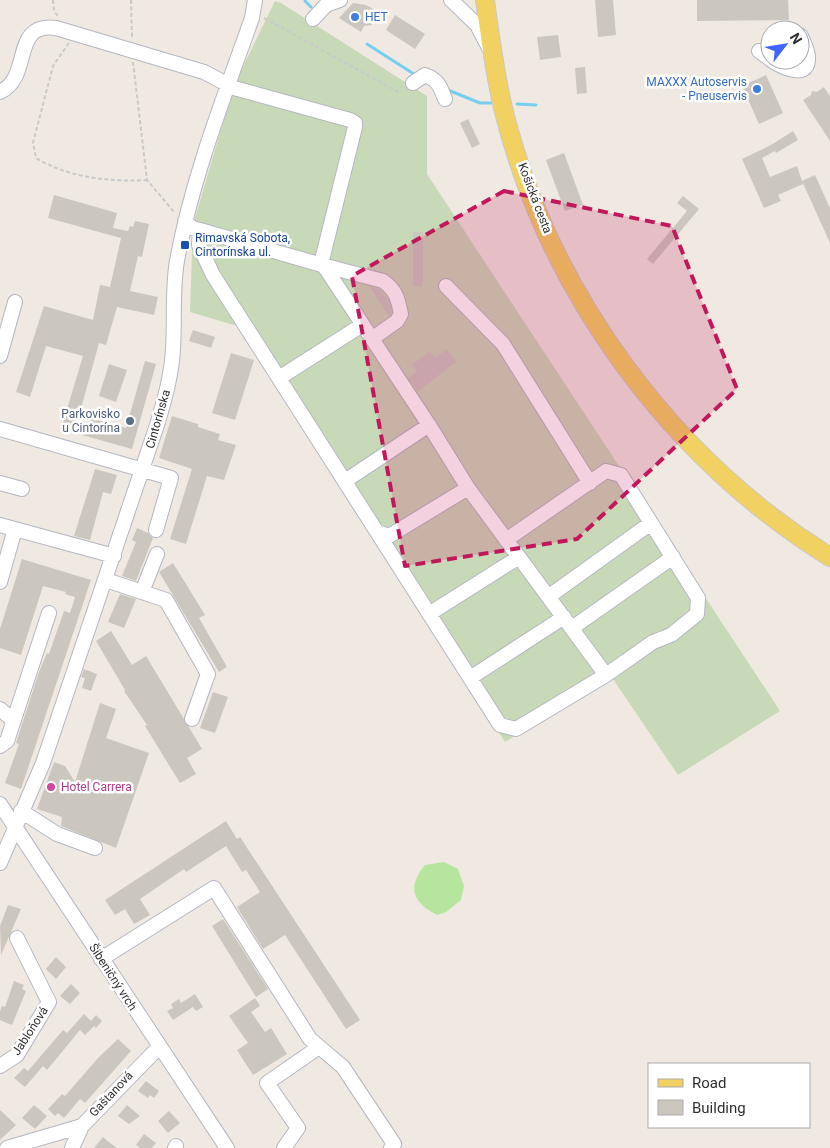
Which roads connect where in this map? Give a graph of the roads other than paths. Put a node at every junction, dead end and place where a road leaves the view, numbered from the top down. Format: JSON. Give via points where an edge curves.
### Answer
{"nodes":[{"id":1,"x":340,"y":0,"type":"edge"},
{"id":2,"x":451,"y":0,"type":"edge"},
{"id":3,"x":485,"y":0,"type":"edge"},
{"id":4,"x":254,"y":6,"type":"edge"},
{"id":5,"x":313,"y":18,"type":"dead end"},
{"id":6,"x":492,"y":54,"type":"junction"},
{"id":7,"x":413,"y":83,"type":"dead end"},
{"id":8,"x":228,"y":85,"type":"junction"},
{"id":9,"x":0,"y":92,"type":"edge"},
{"id":10,"x":445,"y":99,"type":"dead end"},
{"id":11,"x":182,"y":219,"type":"junction"},
{"id":12,"x":200,"y":230,"type":"junction"},
{"id":13,"x":322,"y":265,"type":"junction"},
{"id":14,"x":446,"y":286,"type":"dead end"},
{"id":15,"x":16,"y":302,"type":"dead end"},
{"id":16,"x":362,"y":325,"type":"junction"},
{"id":17,"x":372,"y":338,"type":"junction"},
{"id":18,"x":0,"y":356,"type":"edge"},
{"id":19,"x":279,"y":378,"type":"junction"},
{"id":20,"x":429,"y":425,"type":"junction"},
{"id":21,"x":0,"y":429,"type":"edge"},
{"id":22,"x":143,"y":470,"type":"junction"},
{"id":23,"x":345,"y":481,"type":"junction"},
{"id":24,"x":590,"y":482,"type":"junction"},
{"id":25,"x":0,"y":483,"type":"edge"},
{"id":26,"x":468,"y":488,"type":"junction"},
{"id":27,"x":22,"y":489,"type":"dead end"},
{"id":28,"x":651,"y":523,"type":"junction"},
{"id":29,"x":0,"y":525,"type":"edge"},
{"id":30,"x":15,"y":529,"type":"junction"},
{"id":31,"x":156,"y":530,"type":"dead end"},
{"id":32,"x":377,"y":532,"type":"junction"},
{"id":33,"x":506,"y":540,"type":"junction"},
{"id":34,"x":157,"y":554,"type":"dead end"},
{"id":35,"x":114,"y":556,"type":"junction"},
{"id":36,"x":672,"y":557,"type":"junction"},
{"id":37,"x":830,"y":557,"type":"edge"},
{"id":38,"x":519,"y":558,"type":"junction"},
{"id":39,"x":106,"y":580,"type":"junction"},
{"id":40,"x":0,"y":582,"type":"edge"},
{"id":41,"x":142,"y":592,"type":"junction"},
{"id":42,"x":548,"y":597,"type":"junction"},
{"id":43,"x":49,"y":613,"type":"dead end"},
{"id":44,"x":429,"y":614,"type":"junction"},
{"id":45,"x":568,"y":622,"type":"junction"},
{"id":46,"x":606,"y":675,"type":"junction"},
{"id":47,"x":470,"y":678,"type":"junction"},
{"id":48,"x":0,"y":709,"type":"edge"},
{"id":49,"x":192,"y":719,"type":"dead end"},
{"id":50,"x":14,"y":721,"type":"junction"},
{"id":51,"x":0,"y":746,"type":"edge"},
{"id":52,"x":0,"y":804,"type":"edge"},
{"id":53,"x":21,"y":811,"type":"junction"},
{"id":54,"x":14,"y":828,"type":"junction"},
{"id":55,"x":95,"y":848,"type":"dead end"},
{"id":56,"x":0,"y":863,"type":"edge"},
{"id":57,"x":17,"y":938,"type":"dead end"},
{"id":58,"x":101,"y":959,"type":"junction"},
{"id":59,"x":159,"y":1047,"type":"junction"},
{"id":60,"x":319,"y":1047,"type":"junction"},
{"id":61,"x":0,"y":1066,"type":"edge"},
{"id":62,"x":82,"y":1126,"type":"junction"},
{"id":63,"x":8,"y":1148,"type":"edge"},
{"id":64,"x":72,"y":1148,"type":"edge"},
{"id":65,"x":227,"y":1148,"type":"edge"},
{"id":66,"x":284,"y":1148,"type":"edge"},
{"id":67,"x":391,"y":1148,"type":"edge"}],
"edges":[{"from":1,"to":5,"type":"street","via":[[326,5]]},
{"from":2,"to":6,"type":"street","via":[[477,25]]},
{"from":3,"to":6,"type":"main road","name":"Košická cesta"},
{"from":4,"to":8,"type":"street","name":"Cintorínska"},
{"from":6,"to":37,"type":"main road","name":"Košická cesta","via":[[505,114],[543,221],[582,299],[634,377],[674,427],[722,476],[799,537]]},
{"from":7,"to":10,"type":"street","via":[[425,75],[433,78],[439,82]]},
{"from":8,"to":9,"type":"street","via":[[204,72],[43,26],[31,32],[17,78],[8,89]]},
{"from":8,"to":11,"type":"street","name":"Cintorínska"},
{"from":8,"to":13,"type":"street","via":[[355,123]]},
{"from":11,"to":12,"type":"street"},
{"from":11,"to":22,"type":"street","name":"Cintorínska","via":[[168,386]]},
{"from":12,"to":13,"type":"street"},
{"from":12,"to":19,"type":"street","via":[[200,245],[213,275]]},
{"from":13,"to":16,"type":"street"},
{"from":13,"to":17,"type":"street","via":[[383,281],[392,287],[398,296],[401,314],[397,321]]},
{"from":14,"to":24,"type":"street","via":[[503,344]]},
{"from":15,"to":18,"type":"street"},
{"from":16,"to":17,"type":"street"},
{"from":16,"to":19,"type":"street"},
{"from":17,"to":20,"type":"street"},
{"from":19,"to":23,"type":"street"},
{"from":20,"to":23,"type":"street"},
{"from":20,"to":26,"type":"street"},
{"from":21,"to":22,"type":"street"},
{"from":22,"to":31,"type":"street","via":[[171,478]]},
{"from":22,"to":35,"type":"street","name":"Cintorínska"},
{"from":23,"to":32,"type":"street"},
{"from":24,"to":28,"type":"street","via":[[606,472],[621,475]]},
{"from":24,"to":33,"type":"street"},
{"from":25,"to":27,"type":"street"},
{"from":26,"to":32,"type":"street","via":[[389,536]]},
{"from":26,"to":33,"type":"street"},
{"from":28,"to":36,"type":"street"},
{"from":28,"to":42,"type":"street"},
{"from":29,"to":30,"type":"street"},
{"from":30,"to":35,"type":"street"},
{"from":30,"to":40,"type":"street"},
{"from":32,"to":44,"type":"street"},
{"from":33,"to":38,"type":"street"},
{"from":34,"to":41,"type":"street"},
{"from":35,"to":39,"type":"street","name":"Cintorínska"},
{"from":36,"to":45,"type":"street"},
{"from":36,"to":46,"type":"street","via":[[698,598],[697,614],[671,635],[653,642]]},
{"from":38,"to":42,"type":"street"},
{"from":38,"to":44,"type":"street"},
{"from":39,"to":41,"type":"street"},
{"from":39,"to":53,"type":"street","name":"Cintorínska","via":[[43,763]]},
{"from":41,"to":49,"type":"street","via":[[166,600],[208,674]]},
{"from":42,"to":45,"type":"street"},
{"from":43,"to":50,"type":"street"},
{"from":44,"to":47,"type":"street"},
{"from":45,"to":46,"type":"street"},
{"from":45,"to":47,"type":"street"},
{"from":46,"to":47,"type":"street","via":[[516,729],[500,725]]},
{"from":48,"to":50,"type":"street"},
{"from":50,"to":51,"type":"street","via":[[7,741]]},
{"from":52,"to":54,"type":"street","name":"Šibeničný vrch"},
{"from":53,"to":54,"type":"street","name":"Cintorínska"},
{"from":53,"to":55,"type":"street","via":[[57,834]]},
{"from":54,"to":56,"type":"street","name":"Cintorínska"},
{"from":54,"to":58,"type":"street","name":"Šibeničný vrch"},
{"from":57,"to":61,"type":"street","name":"Jabloňová","via":[[49,1002],[17,1055]]},
{"from":58,"to":59,"type":"street","name":"Šibeničný vrch"},
{"from":58,"to":60,"type":"street","via":[[214,888],[310,1038]]},
{"from":59,"to":62,"type":"street","name":"Gaštanová"},
{"from":59,"to":65,"type":"street","name":"Šibeničný vrch"},
{"from":60,"to":66,"type":"street","via":[[267,1083],[298,1128]]},
{"from":60,"to":67,"type":"street","via":[[343,1066],[394,1144]]},
{"from":62,"to":63,"type":"street"},
{"from":62,"to":64,"type":"street","name":"Gaštanová"}]}
